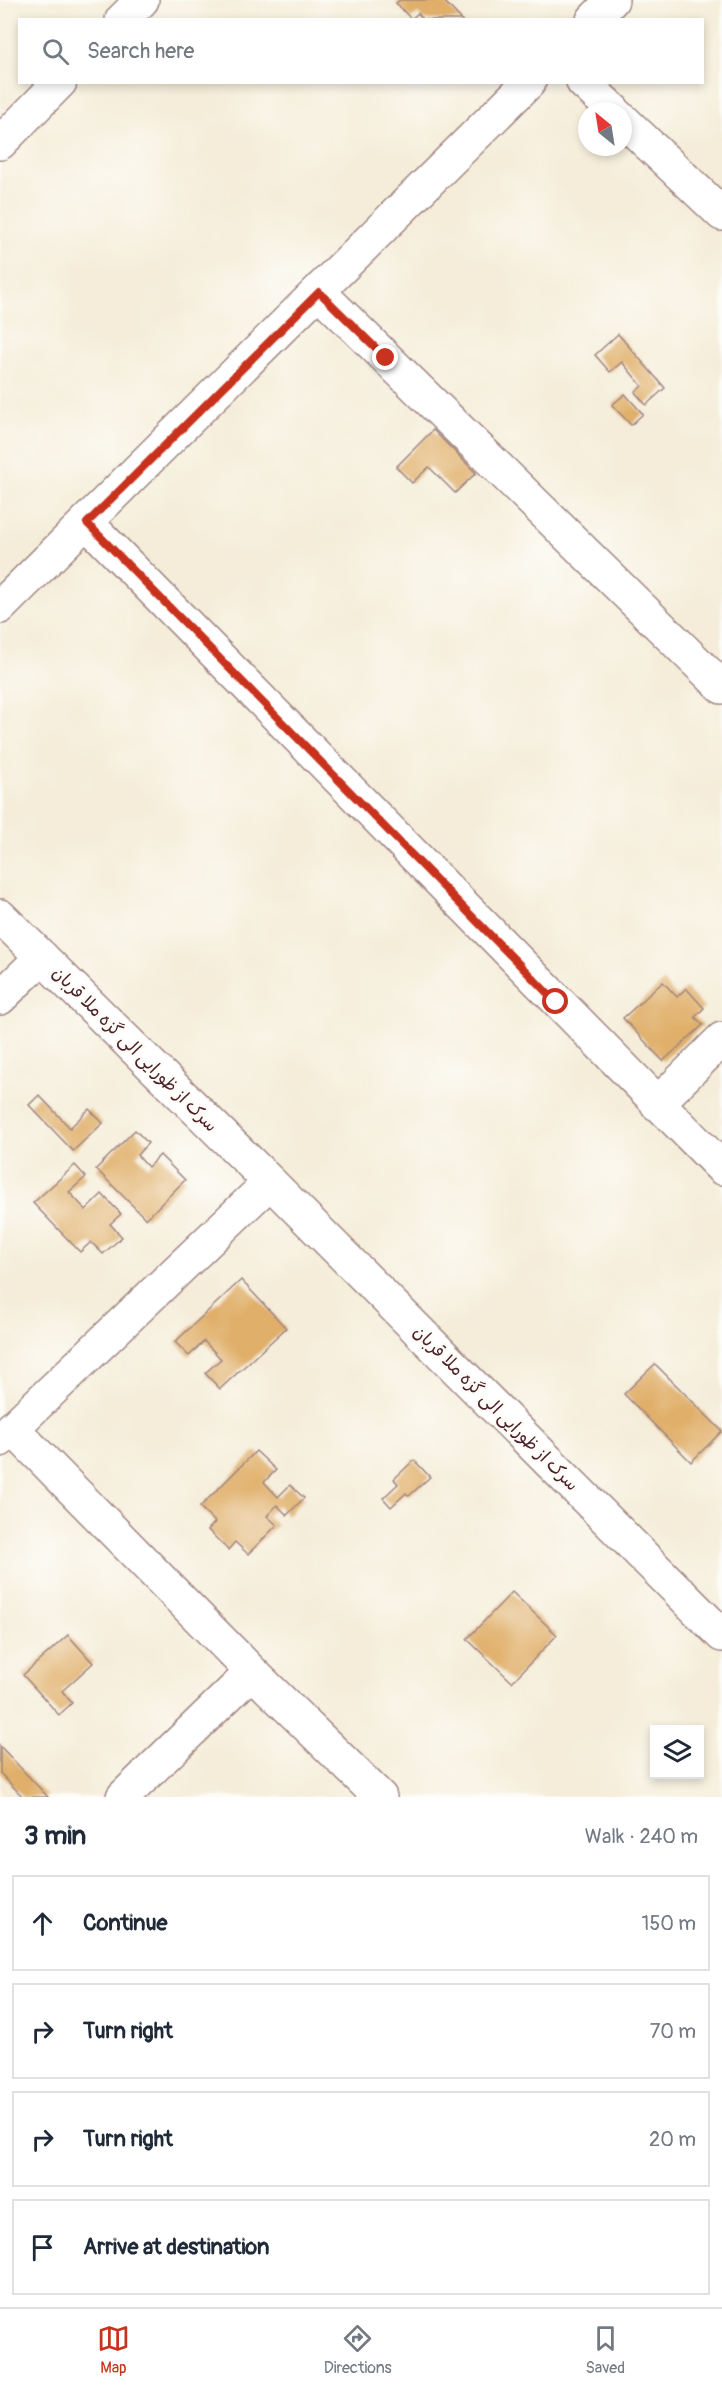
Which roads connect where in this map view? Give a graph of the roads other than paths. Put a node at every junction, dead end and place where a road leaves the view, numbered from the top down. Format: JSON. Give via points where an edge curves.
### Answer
{"nodes":[{"id":1,"x":142,"y":0,"type":"edge"},
{"id":2,"x":612,"y":0,"type":"edge"},
{"id":3,"x":124,"y":18,"type":"edge"},
{"id":4,"x":595,"y":18,"type":"edge"},
{"id":5,"x":58,"y":84,"type":"edge"},
{"id":6,"x":527,"y":84,"type":"edge"},
{"id":7,"x":586,"y":84,"type":"edge"},
{"id":8,"x":605,"y":102,"type":"edge"},
{"id":9,"x":632,"y":129,"type":"edge"},
{"id":10,"x":0,"y":142,"type":"edge"},
{"id":11,"x":722,"y":214,"type":"edge"},
{"id":12,"x":319,"y":292,"type":"junction"},
{"id":13,"x":87,"y":523,"type":"junction"},
{"id":14,"x":0,"y":607,"type":"edge"},
{"id":15,"x":722,"y":687,"type":"edge"},
{"id":16,"x":0,"y":916,"type":"edge"},
{"id":17,"x":42,"y":957,"type":"junction"},
{"id":18,"x":0,"y":998,"type":"edge"},
{"id":19,"x":722,"y":1039,"type":"edge"},
{"id":20,"x":657,"y":1104,"type":"junction"},
{"id":21,"x":722,"y":1168,"type":"edge"},
{"id":22,"x":270,"y":1182,"type":"junction"},
{"id":23,"x":6,"y":1434,"type":"edge"},
{"id":24,"x":722,"y":1635,"type":"edge"},
{"id":25,"x":252,"y":1672,"type":"junction"},
{"id":26,"x":123,"y":1797,"type":"edge"},
{"id":27,"x":380,"y":1797,"type":"edge"}],
"edges":[{"from":1,"to":3,"type":"street"},
{"from":2,"to":4,"type":"street"},
{"from":5,"to":10,"type":"street"},
{"from":6,"to":12,"type":"street"},
{"from":7,"to":8,"type":"street"},
{"from":9,"to":11,"type":"street"},
{"from":12,"to":13,"type":"street"},
{"from":12,"to":15,"type":"street"},
{"from":13,"to":14,"type":"street"},
{"from":13,"to":20,"type":"street"},
{"from":16,"to":17,"type":"street","name":"سرک از ظورایی الی گزه ملا قربان"},
{"from":17,"to":18,"type":"street"},
{"from":17,"to":22,"type":"street","name":"سرک از ظورایی الی گزه ملا قربان"},
{"from":19,"to":20,"type":"street"},
{"from":20,"to":21,"type":"street"},
{"from":22,"to":23,"type":"street"},
{"from":22,"to":24,"type":"street","name":"سرک از ظورایی الی گزه ملا قربان"},
{"from":23,"to":25,"type":"street"},
{"from":25,"to":26,"type":"street"},
{"from":25,"to":27,"type":"street"}]}
